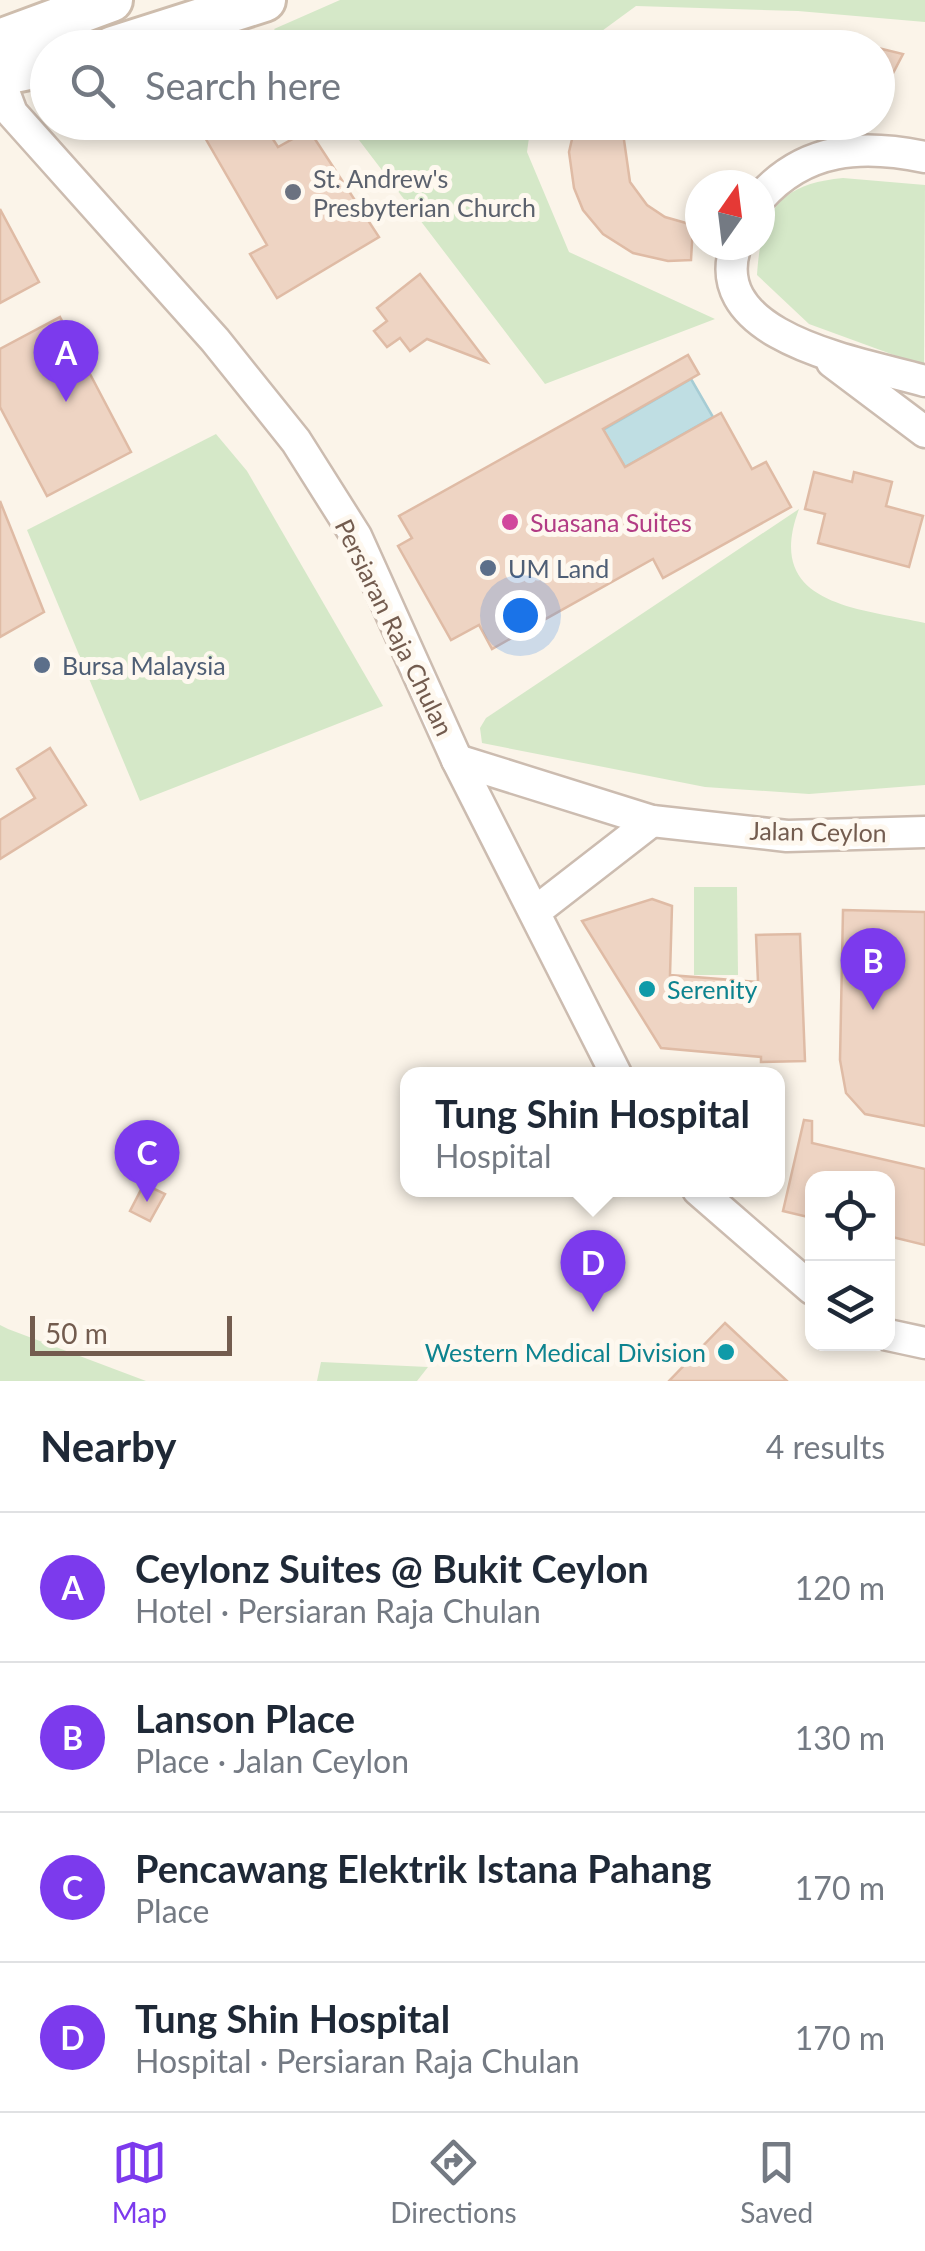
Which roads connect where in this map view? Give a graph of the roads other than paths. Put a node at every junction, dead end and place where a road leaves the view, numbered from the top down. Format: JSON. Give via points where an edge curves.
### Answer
{"nodes":[{"id":1,"x":108,"y":0,"type":"edge"},
{"id":2,"x":264,"y":0,"type":"edge"},
{"id":3,"x":0,"y":18,"type":"edge"},
{"id":4,"x":170,"y":30,"type":"edge"},
{"id":5,"x":0,"y":41,"type":"edge"},
{"id":6,"x":30,"y":69,"type":"edge"},
{"id":7,"x":0,"y":78,"type":"edge"},
{"id":8,"x":30,"y":133,"type":"edge"},
{"id":9,"x":37,"y":140,"type":"edge"},
{"id":10,"x":925,"y":156,"type":"edge"},
{"id":11,"x":775,"y":185,"type":"edge"},
{"id":12,"x":733,"y":260,"type":"edge"},
{"id":13,"x":818,"y":351,"type":"junction"},
{"id":14,"x":925,"y":381,"type":"edge"},
{"id":15,"x":925,"y":432,"type":"edge"},
{"id":16,"x":457,"y":760,"type":"junction"},
{"id":17,"x":652,"y":821,"type":"junction"},
{"id":18,"x":925,"y":832,"type":"edge"},
{"id":19,"x":536,"y":910,"type":"junction"},
{"id":20,"x":613,"y":1067,"type":"edge"},
{"id":21,"x":706,"y":1197,"type":"edge"},
{"id":22,"x":805,"y":1282,"type":"edge"},
{"id":23,"x":895,"y":1337,"type":"edge"},
{"id":24,"x":925,"y":1343,"type":"edge"}],
"edges":[{"from":1,"to":3,"type":"main road"},
{"from":1,"to":5,"type":"main road"},
{"from":2,"to":4,"type":"main road"},
{"from":6,"to":7,"type":"main road"},
{"from":7,"to":8,"type":"street","name":"Persiaran Raja Chulan","via":[[12,113]]},
{"from":9,"to":16,"type":"street","name":"Persiaran Raja Chulan","via":[[181,299],[296,440],[356,536]]},
{"from":10,"to":11,"type":"street","via":[[882,148],[818,156]]},
{"from":12,"to":13,"type":"street","via":[[734,295],[769,328]]},
{"from":13,"to":14,"type":"street"},
{"from":13,"to":15,"type":"street"},
{"from":16,"to":17,"type":"street","name":"Jalan Ceylon"},
{"from":16,"to":19,"type":"street","name":"Persiaran Raja Chulan"},
{"from":17,"to":18,"type":"street","name":"Jalan Ceylon","via":[[787,836]]},
{"from":17,"to":19,"type":"street"},
{"from":19,"to":20,"type":"street","name":"Persiaran Raja Chulan"},
{"from":21,"to":22,"type":"street"},
{"from":23,"to":24,"type":"street"}]}
